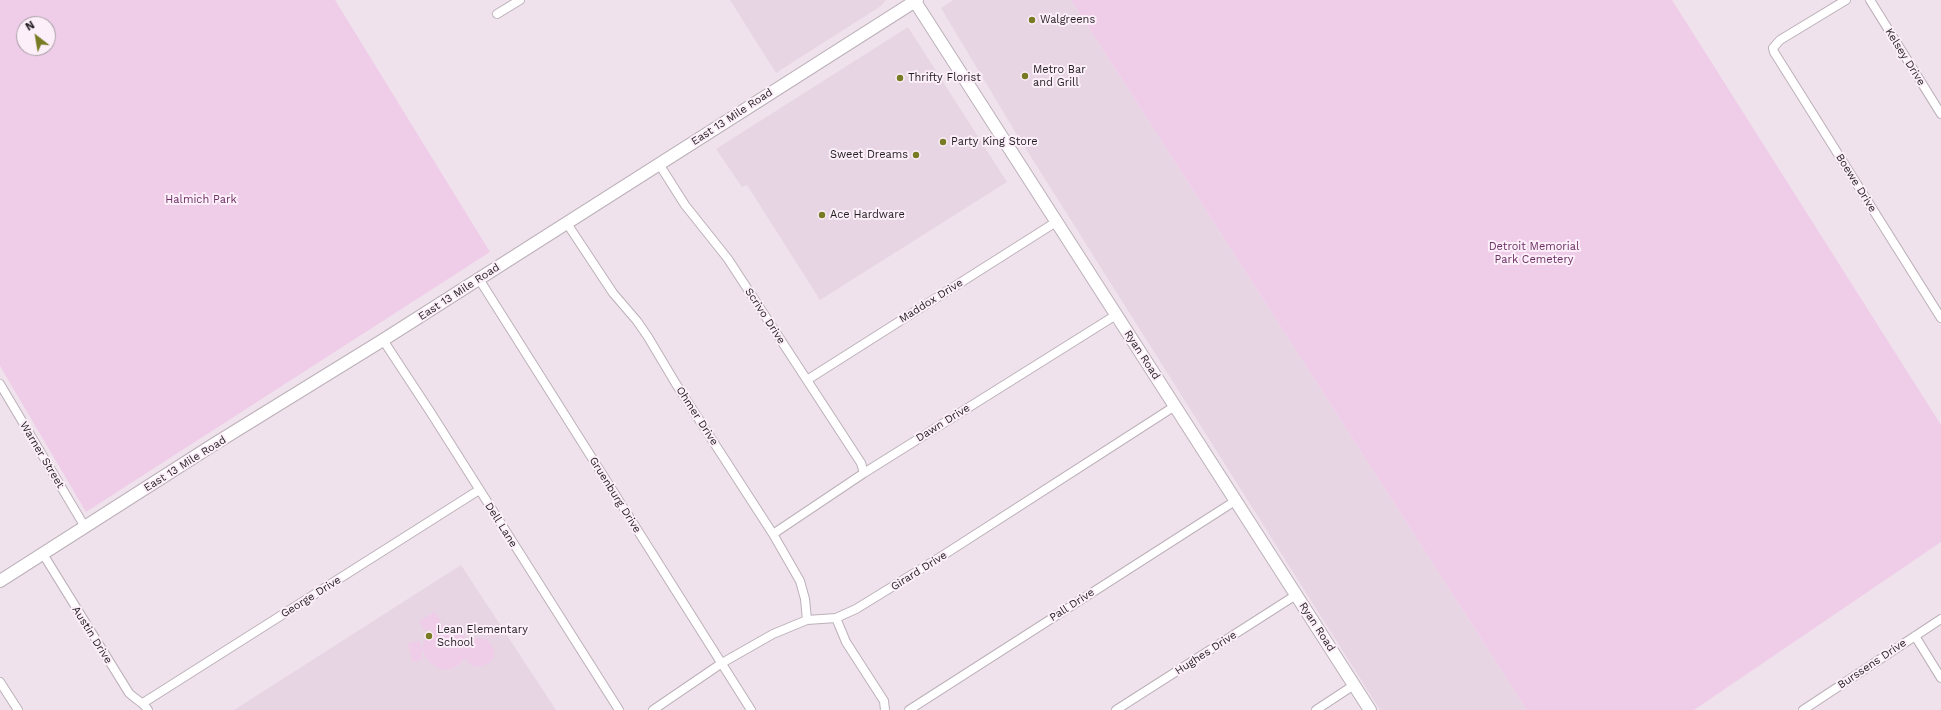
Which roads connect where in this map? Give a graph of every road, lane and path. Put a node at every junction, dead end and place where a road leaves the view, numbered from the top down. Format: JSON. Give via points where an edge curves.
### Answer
{"nodes":[{"id":1,"x":520,"y":0,"type":"edge"},
{"id":2,"x":915,"y":0,"type":"edge"},
{"id":3,"x":1846,"y":0,"type":"edge"},
{"id":4,"x":1870,"y":0,"type":"edge"},
{"id":5,"x":497,"y":14,"type":"dead end"},
{"id":6,"x":1941,"y":114,"type":"edge"},
{"id":7,"x":659,"y":164,"type":"junction"},
{"id":8,"x":566,"y":222,"type":"junction"},
{"id":9,"x":1056,"y":222,"type":"junction"},
{"id":10,"x":479,"y":279,"type":"junction"},
{"id":11,"x":1116,"y":315,"type":"junction"},
{"id":12,"x":1941,"y":318,"type":"edge"},
{"id":13,"x":383,"y":340,"type":"junction"},
{"id":14,"x":807,"y":380,"type":"junction"},
{"id":15,"x":0,"y":384,"type":"edge"},
{"id":16,"x":1175,"y":406,"type":"junction"},
{"id":17,"x":864,"y":472,"type":"junction"},
{"id":18,"x":479,"y":490,"type":"junction"},
{"id":19,"x":1235,"y":500,"type":"junction"},
{"id":20,"x":85,"y":527,"type":"junction"},
{"id":21,"x":772,"y":534,"type":"junction"},
{"id":22,"x":43,"y":554,"type":"junction"},
{"id":23,"x":0,"y":581,"type":"edge"},
{"id":24,"x":1296,"y":595,"type":"junction"},
{"id":25,"x":836,"y":618,"type":"junction"},
{"id":26,"x":1941,"y":619,"type":"edge"},
{"id":27,"x":807,"y":620,"type":"junction"},
{"id":28,"x":1915,"y":636,"type":"junction"},
{"id":29,"x":722,"y":663,"type":"junction"},
{"id":30,"x":1941,"y":678,"type":"edge"},
{"id":31,"x":0,"y":682,"type":"edge"},
{"id":32,"x":1354,"y":685,"type":"junction"},
{"id":33,"x":146,"y":707,"type":"edge"},
{"id":34,"x":18,"y":710,"type":"edge"},
{"id":35,"x":619,"y":710,"type":"edge"},
{"id":36,"x":653,"y":710,"type":"edge"},
{"id":37,"x":752,"y":710,"type":"edge"},
{"id":38,"x":885,"y":710,"type":"edge"},
{"id":39,"x":909,"y":710,"type":"edge"},
{"id":40,"x":1116,"y":710,"type":"edge"},
{"id":41,"x":1316,"y":710,"type":"edge"},
{"id":42,"x":1370,"y":710,"type":"edge"},
{"id":43,"x":1804,"y":710,"type":"edge"}],
"edges":[{"from":1,"to":5,"type":"street"},
{"from":2,"to":7,"type":"main road","name":"East 13 Mile Road"},
{"from":2,"to":9,"type":"main road","name":"Ryan Road"},
{"from":3,"to":12,"type":"street","name":"Boewe Drive","via":[[1780,40],[1773,48]]},
{"from":4,"to":6,"type":"street","name":"Kelsey Drive"},
{"from":7,"to":8,"type":"main road","name":"East 13 Mile Road"},
{"from":7,"to":14,"type":"street","name":"Scrivo Drive","via":[[685,205],[728,259]]},
{"from":8,"to":10,"type":"main road","name":"East 13 Mile Road"},
{"from":8,"to":21,"type":"street","name":"Ohmer Drive","via":[[613,293],[648,337]]},
{"from":9,"to":11,"type":"main road","name":"Ryan Road"},
{"from":9,"to":14,"type":"street","name":"Maddox Drive"},
{"from":10,"to":13,"type":"main road","name":"East 13 Mile Road"},
{"from":10,"to":29,"type":"street","name":"Gruenburg Drive"},
{"from":11,"to":16,"type":"main road","name":"Ryan Road"},
{"from":11,"to":17,"type":"street","name":"Dawn Drive"},
{"from":13,"to":18,"type":"street","name":"Dell Lane"},
{"from":13,"to":20,"type":"main road","name":"East 13 Mile Road"},
{"from":14,"to":17,"type":"street","name":"Scrivo Drive","via":[[861,463]]},
{"from":15,"to":20,"type":"street","name":"Warner Street"},
{"from":16,"to":19,"type":"main road","name":"Ryan Road"},
{"from":16,"to":25,"type":"street","name":"Girard Drive","via":[[942,556],[856,609]]},
{"from":17,"to":21,"type":"street","name":"Dawn Drive"},
{"from":18,"to":33,"type":"street","name":"George Drive"},
{"from":18,"to":35,"type":"street","name":"Dell Lane"},
{"from":19,"to":24,"type":"main road","name":"Ryan Road"},
{"from":19,"to":39,"type":"street","name":"Pall Drive"},
{"from":20,"to":22,"type":"main road","name":"East 13 Mile Road"},
{"from":21,"to":27,"type":"street","name":"Ohmer Drive","via":[[800,581]]},
{"from":22,"to":23,"type":"main road","name":"East 13 Mile Road"},
{"from":22,"to":33,"type":"street","name":"Austin Drive","via":[[129,694]]},
{"from":24,"to":32,"type":"main road","name":"Ryan Road"},
{"from":24,"to":40,"type":"street","name":"Hughes Drive"},
{"from":25,"to":27,"type":"street","name":"Girard Drive"},
{"from":25,"to":38,"type":"street","via":[[846,642],[884,701]]},
{"from":26,"to":28,"type":"street","name":"Burssens Drive"},
{"from":27,"to":29,"type":"street","name":"Girard Drive","via":[[755,643]]},
{"from":28,"to":30,"type":"street"},
{"from":28,"to":43,"type":"street","name":"Burssens Drive"},
{"from":29,"to":36,"type":"street","name":"Girard Drive"},
{"from":29,"to":37,"type":"street","name":"Gruenburg Drive"},
{"from":31,"to":34,"type":"street"},
{"from":32,"to":41,"type":"street"},
{"from":32,"to":42,"type":"main road","name":"Ryan Road"}]}
